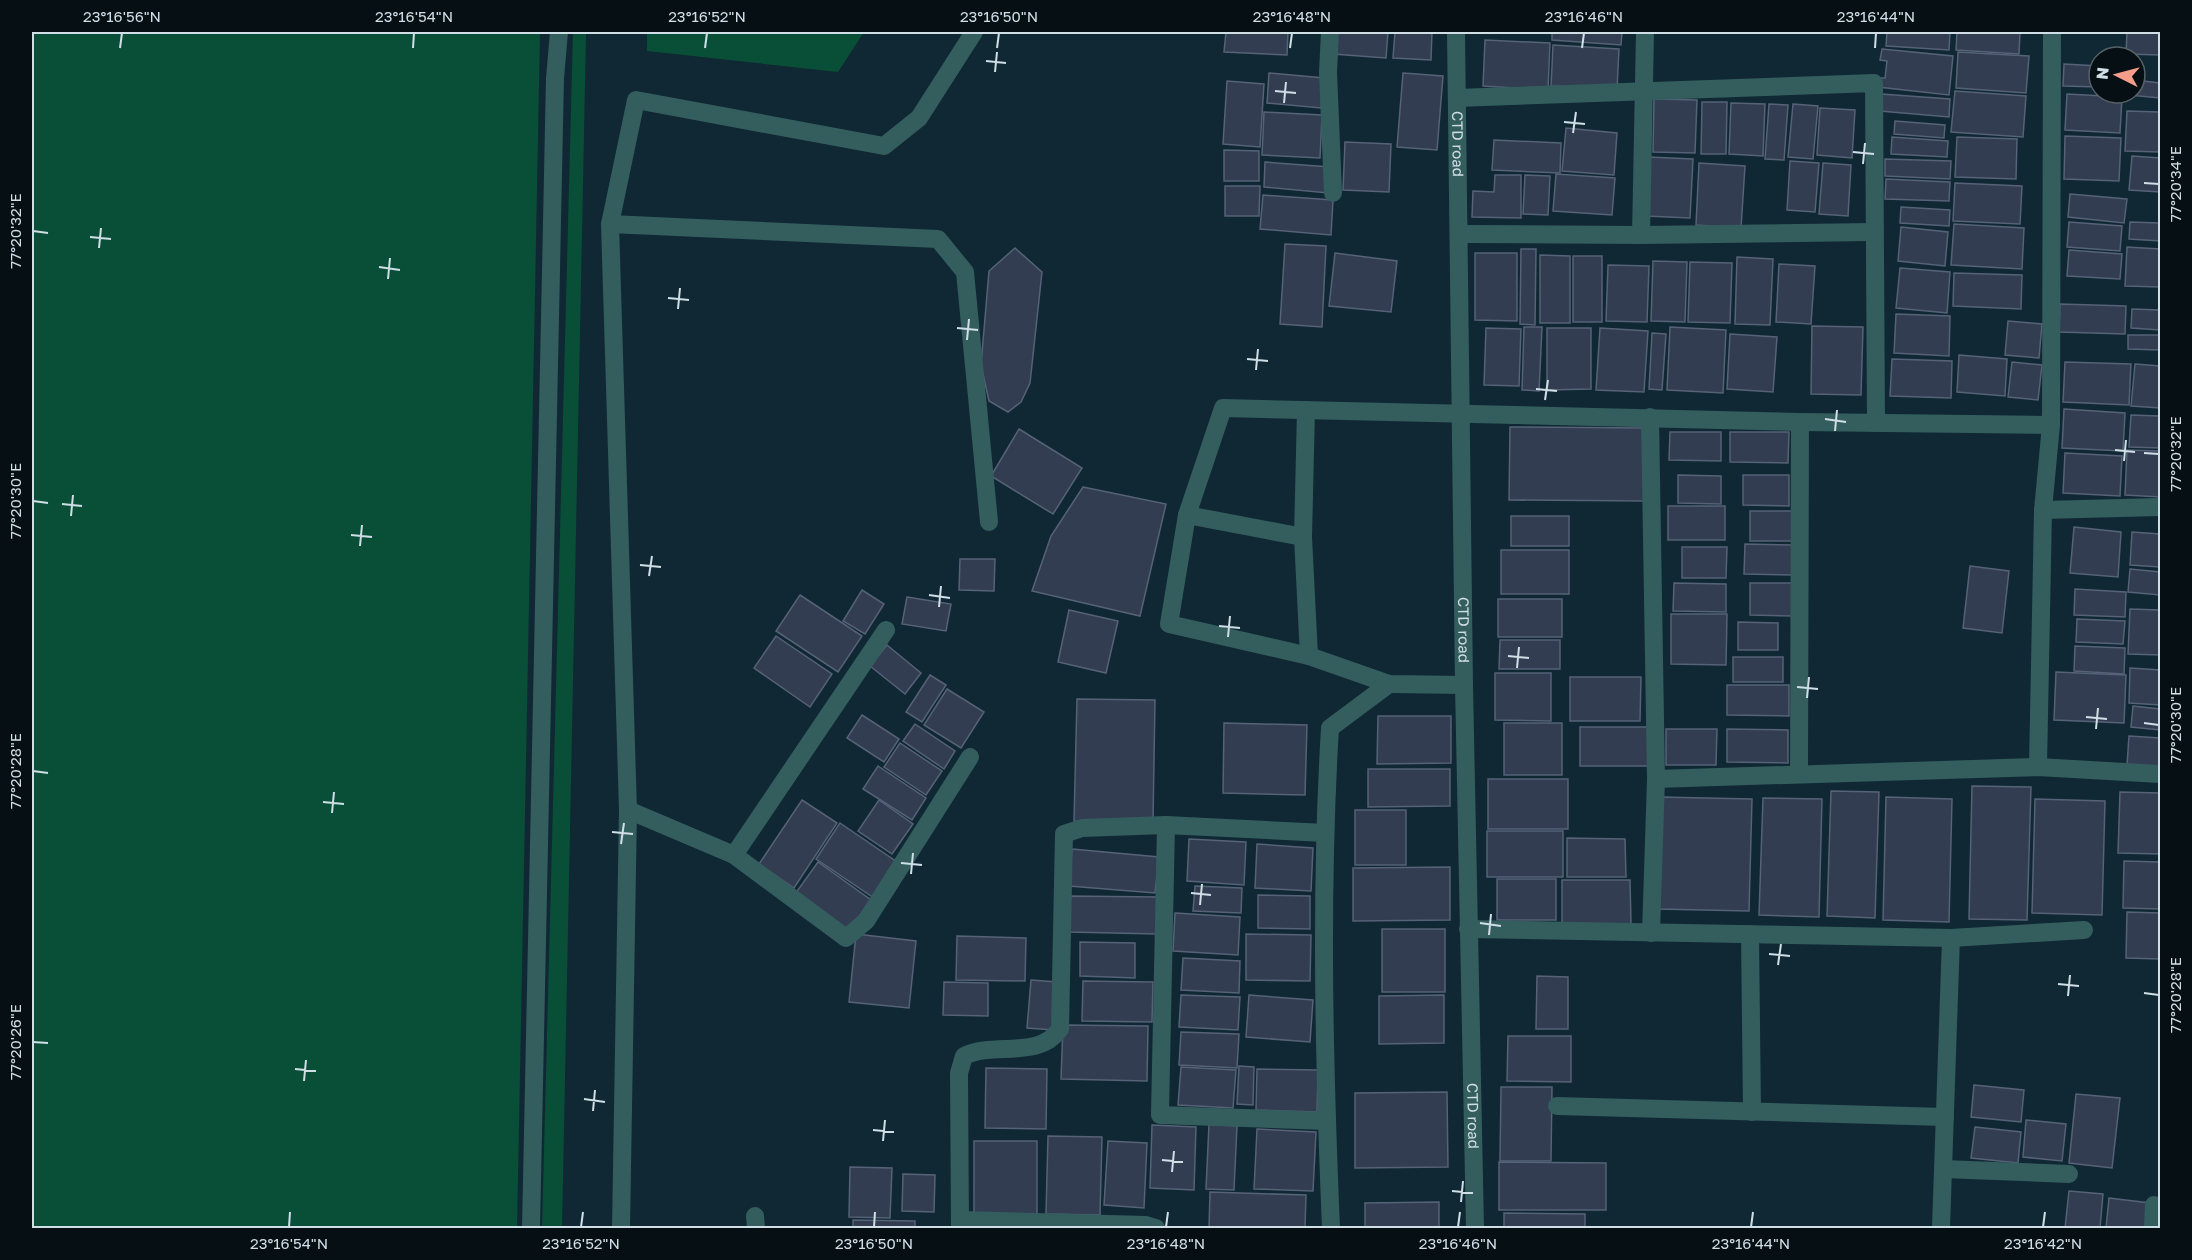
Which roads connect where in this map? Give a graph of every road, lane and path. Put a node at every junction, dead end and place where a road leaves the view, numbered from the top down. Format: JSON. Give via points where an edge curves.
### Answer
{"nodes":[{"id":1,"x":559,"y":32,"type":"edge"},
{"id":2,"x":974,"y":32,"type":"edge"},
{"id":3,"x":1330,"y":32,"type":"edge"},
{"id":4,"x":1456,"y":32,"type":"edge"},
{"id":5,"x":1645,"y":32,"type":"edge"},
{"id":6,"x":2052,"y":32,"type":"edge"},
{"id":7,"x":1643,"y":93,"type":"junction"},
{"id":8,"x":1457,"y":98,"type":"junction"},
{"id":9,"x":1333,"y":193,"type":"dead end"},
{"id":10,"x":610,"y":224,"type":"junction"},
{"id":11,"x":1873,"y":232,"type":"junction"},
{"id":12,"x":1460,"y":234,"type":"junction"},
{"id":13,"x":1641,"y":235,"type":"junction"},
{"id":14,"x":1306,"y":410,"type":"junction"},
{"id":15,"x":1461,"y":413,"type":"junction"},
{"id":16,"x":1650,"y":417,"type":"junction"},
{"id":17,"x":1800,"y":422,"type":"junction"},
{"id":18,"x":1876,"y":423,"type":"junction"},
{"id":19,"x":2050,"y":425,"type":"junction"},
{"id":20,"x":2160,"y":507,"type":"edge"},
{"id":21,"x":2043,"y":510,"type":"junction"},
{"id":22,"x":1187,"y":515,"type":"junction"},
{"id":23,"x":989,"y":522,"type":"dead end"},
{"id":24,"x":1303,"y":537,"type":"junction"},
{"id":25,"x":886,"y":630,"type":"dead end"},
{"id":26,"x":1309,"y":656,"type":"junction"},
{"id":27,"x":1389,"y":684,"type":"junction"},
{"id":28,"x":1464,"y":685,"type":"junction"},
{"id":29,"x":969,"y":758,"type":"dead end"},
{"id":30,"x":2038,"y":767,"type":"junction"},
{"id":31,"x":1798,"y":774,"type":"junction"},
{"id":32,"x":2160,"y":774,"type":"edge"},
{"id":33,"x":1656,"y":778,"type":"junction"},
{"id":34,"x":628,"y":810,"type":"junction"},
{"id":35,"x":1166,"y":825,"type":"junction"},
{"id":36,"x":1325,"y":833,"type":"junction"},
{"id":37,"x":734,"y":855,"type":"junction"},
{"id":38,"x":1468,"y":929,"type":"junction"},
{"id":39,"x":2084,"y":930,"type":"dead end"},
{"id":40,"x":1651,"y":933,"type":"junction"},
{"id":41,"x":1750,"y":934,"type":"junction"},
{"id":42,"x":1951,"y":938,"type":"junction"},
{"id":43,"x":1557,"y":1106,"type":"dead end"},
{"id":44,"x":1752,"y":1112,"type":"junction"},
{"id":45,"x":1945,"y":1117,"type":"junction"},
{"id":46,"x":1326,"y":1121,"type":"junction"},
{"id":47,"x":1943,"y":1169,"type":"junction"},
{"id":48,"x":2069,"y":1174,"type":"dead end"},
{"id":49,"x":2154,"y":1205,"type":"dead end"},
{"id":50,"x":960,"y":1224,"type":"edge"},
{"id":51,"x":531,"y":1228,"type":"edge"},
{"id":52,"x":621,"y":1228,"type":"edge"},
{"id":53,"x":1156,"y":1228,"type":"edge"},
{"id":54,"x":1331,"y":1228,"type":"edge"},
{"id":55,"x":1475,"y":1228,"type":"edge"},
{"id":56,"x":1941,"y":1228,"type":"edge"},
{"id":57,"x":2153,"y":1228,"type":"edge"}],
"edges":[{"from":1,"to":51,"type":"street"},
{"from":2,"to":10,"type":"street","via":[[919,118],[884,146],[636,100]]},
{"from":3,"to":9,"type":"street"},
{"from":4,"to":8,"type":"street","name":"CTD road"},
{"from":5,"to":7,"type":"street"},
{"from":6,"to":19,"type":"street"},
{"from":7,"to":8,"type":"street"},
{"from":7,"to":11,"type":"street","via":[[1874,83]]},
{"from":7,"to":13,"type":"street"},
{"from":8,"to":12,"type":"street","name":"CTD road"},
{"from":10,"to":23,"type":"street","via":[[938,239],[965,272]]},
{"from":10,"to":34,"type":"street"},
{"from":11,"to":13,"type":"street"},
{"from":11,"to":18,"type":"street"},
{"from":12,"to":13,"type":"street"},
{"from":12,"to":15,"type":"street","name":"CTD road"},
{"from":14,"to":15,"type":"street"},
{"from":14,"to":22,"type":"street","via":[[1223,408]]},
{"from":14,"to":24,"type":"street"},
{"from":15,"to":16,"type":"street"},
{"from":15,"to":28,"type":"street","name":"CTD road"},
{"from":16,"to":17,"type":"street"},
{"from":16,"to":33,"type":"street"},
{"from":17,"to":18,"type":"street"},
{"from":17,"to":31,"type":"street"},
{"from":18,"to":19,"type":"street"},
{"from":19,"to":21,"type":"street"},
{"from":20,"to":21,"type":"street"},
{"from":21,"to":30,"type":"street"},
{"from":22,"to":24,"type":"street"},
{"from":22,"to":26,"type":"street","via":[[1169,624]]},
{"from":24,"to":26,"type":"street"},
{"from":25,"to":37,"type":"street"},
{"from":26,"to":27,"type":"street"},
{"from":27,"to":28,"type":"street"},
{"from":27,"to":36,"type":"street","via":[[1330,728]]},
{"from":28,"to":38,"type":"street","name":"CTD road"},
{"from":29,"to":37,"type":"street","via":[[866,921],[846,938]]},
{"from":30,"to":31,"type":"street"},
{"from":30,"to":32,"type":"street"},
{"from":31,"to":33,"type":"street"},
{"from":33,"to":40,"type":"street"},
{"from":34,"to":37,"type":"street"},
{"from":34,"to":52,"type":"street"},
{"from":35,"to":36,"type":"street"},
{"from":35,"to":46,"type":"street","via":[[1160,1115]]},
{"from":35,"to":50,"type":"street","via":[[1082,828],[1064,834],[1060,1029],[1045,1043],[1020,1049],[978,1049],[964,1056],[959,1073]]},
{"from":36,"to":46,"type":"street"},
{"from":38,"to":40,"type":"street"},
{"from":38,"to":55,"type":"street","name":"CTD road"},
{"from":39,"to":42,"type":"street"},
{"from":40,"to":41,"type":"street"},
{"from":41,"to":42,"type":"street"},
{"from":41,"to":44,"type":"street"},
{"from":42,"to":45,"type":"street"},
{"from":43,"to":44,"type":"street"},
{"from":44,"to":45,"type":"street"},
{"from":45,"to":47,"type":"street"},
{"from":46,"to":54,"type":"street"},
{"from":47,"to":48,"type":"street"},
{"from":47,"to":56,"type":"street"},
{"from":49,"to":57,"type":"street"},
{"from":50,"to":53,"type":"street"}]}
